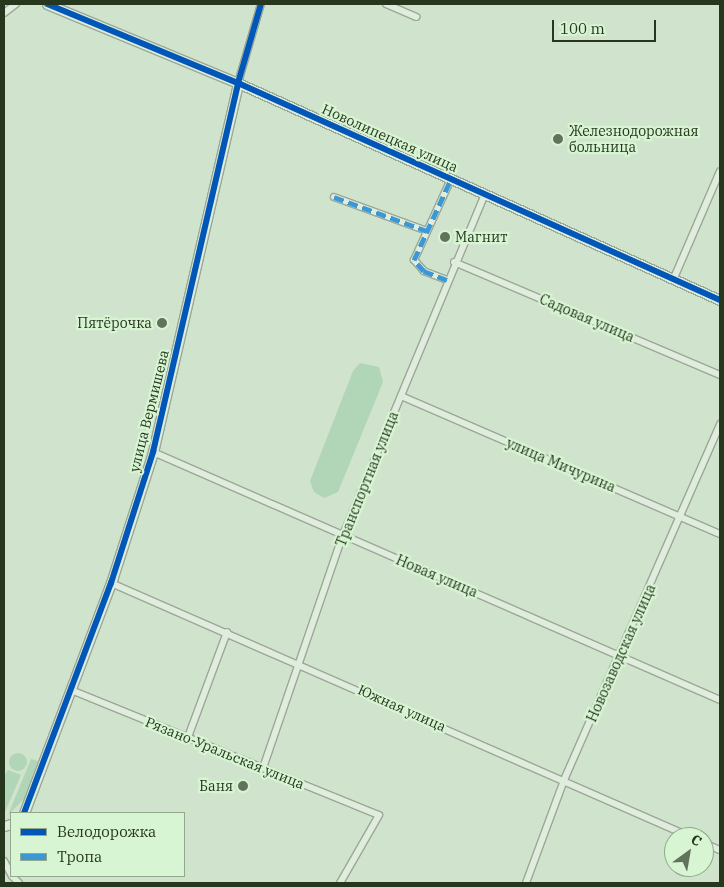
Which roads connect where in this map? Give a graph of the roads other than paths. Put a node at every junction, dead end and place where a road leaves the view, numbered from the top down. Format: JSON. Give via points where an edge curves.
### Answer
{"nodes":[{"id":1,"x":16,"y":4,"type":"edge"},
{"id":2,"x":47,"y":4,"type":"edge"},
{"id":3,"x":261,"y":4,"type":"edge"},
{"id":4,"x":386,"y":4,"type":"edge"},
{"id":5,"x":4,"y":13,"type":"edge"},
{"id":6,"x":416,"y":17,"type":"dead end"},
{"id":7,"x":238,"y":83,"type":"junction"},
{"id":8,"x":720,"y":171,"type":"edge"},
{"id":9,"x":451,"y":179,"type":"junction"},
{"id":10,"x":485,"y":194,"type":"junction"},
{"id":11,"x":334,"y":196,"type":"dead end"},
{"id":12,"x":427,"y":231,"type":"junction"},
{"id":13,"x":454,"y":262,"type":"junction"},
{"id":14,"x":674,"y":278,"type":"junction"},
{"id":15,"x":447,"y":280,"type":"junction"},
{"id":16,"x":720,"y":300,"type":"edge"},
{"id":17,"x":720,"y":375,"type":"edge"},
{"id":18,"x":401,"y":396,"type":"junction"},
{"id":19,"x":720,"y":424,"type":"edge"},
{"id":20,"x":153,"y":452,"type":"junction"},
{"id":21,"x":681,"y":517,"type":"junction"},
{"id":22,"x":720,"y":534,"type":"edge"},
{"id":23,"x":343,"y":535,"type":"junction"},
{"id":24,"x":111,"y":584,"type":"junction"},
{"id":25,"x":227,"y":632,"type":"junction"},
{"id":26,"x":620,"y":655,"type":"junction"},
{"id":27,"x":299,"y":662,"type":"junction"},
{"id":28,"x":72,"y":690,"type":"junction"},
{"id":29,"x":720,"y":700,"type":"edge"},
{"id":30,"x":188,"y":737,"type":"junction"},
{"id":31,"x":262,"y":768,"type":"junction"},
{"id":32,"x":564,"y":780,"type":"junction"},
{"id":33,"x":24,"y":812,"type":"edge"},
{"id":34,"x":669,"y":827,"type":"edge"},
{"id":35,"x":340,"y":883,"type":"edge"},
{"id":36,"x":526,"y":883,"type":"edge"}],
"edges":[{"from":1,"to":5,"type":"street"},
{"from":2,"to":7,"type":"street","name":"Новолипецкая улица"},
{"from":3,"to":7,"type":"street","name":"улица Вермишева"},
{"from":4,"to":6,"type":"street"},
{"from":7,"to":9,"type":"street","name":"Новолипецкая улица"},
{"from":7,"to":20,"type":"street","name":"улица Вермишева"},
{"from":8,"to":14,"type":"street"},
{"from":9,"to":10,"type":"street","name":"Новолипецкая улица"},
{"from":9,"to":12,"type":"street"},
{"from":10,"to":13,"type":"street","name":"Транспортная улица"},
{"from":10,"to":14,"type":"street","name":"Новолипецкая улица"},
{"from":11,"to":12,"type":"street"},
{"from":12,"to":15,"type":"street","via":[[414,260],[424,271]]},
{"from":13,"to":15,"type":"street","name":"Транспортная улица"},
{"from":13,"to":17,"type":"street","name":"Садовая улица"},
{"from":14,"to":16,"type":"street","name":"Новолипецкая улица"},
{"from":15,"to":18,"type":"street","name":"Транспортная улица"},
{"from":18,"to":21,"type":"street","name":"улица Мичурина"},
{"from":18,"to":23,"type":"street","name":"Транспортная улица"},
{"from":19,"to":21,"type":"street","name":"Новозаводская улица"},
{"from":20,"to":23,"type":"street","name":"Новая улица"},
{"from":20,"to":24,"type":"street","name":"улица Вермишева"},
{"from":21,"to":22,"type":"street","name":"улица Мичурина"},
{"from":21,"to":26,"type":"street","name":"Новозаводская улица"},
{"from":23,"to":26,"type":"street","name":"Новая улица"},
{"from":23,"to":27,"type":"street","name":"Транспортная улица"},
{"from":24,"to":25,"type":"street","name":"Южная улица"},
{"from":24,"to":28,"type":"street","name":"улица Вермишева"},
{"from":25,"to":27,"type":"street","name":"Южная улица"},
{"from":25,"to":30,"type":"street"},
{"from":26,"to":29,"type":"street","name":"Новая улица"},
{"from":26,"to":32,"type":"street","name":"Новозаводская улица"},
{"from":27,"to":31,"type":"street","name":"Транспортная улица"},
{"from":27,"to":32,"type":"street","name":"Южная улица"},
{"from":28,"to":30,"type":"street","name":"Рязано-Уральская улица"},
{"from":28,"to":33,"type":"street","name":"улица Вермишева"},
{"from":30,"to":31,"type":"street","name":"Рязано-Уральская улица"},
{"from":31,"to":35,"type":"street","name":"Рязано-Уральская улица","via":[[379,815]]},
{"from":32,"to":34,"type":"street","name":"Южная улица"},
{"from":32,"to":36,"type":"street","name":"Новозаводская улица"}]}
